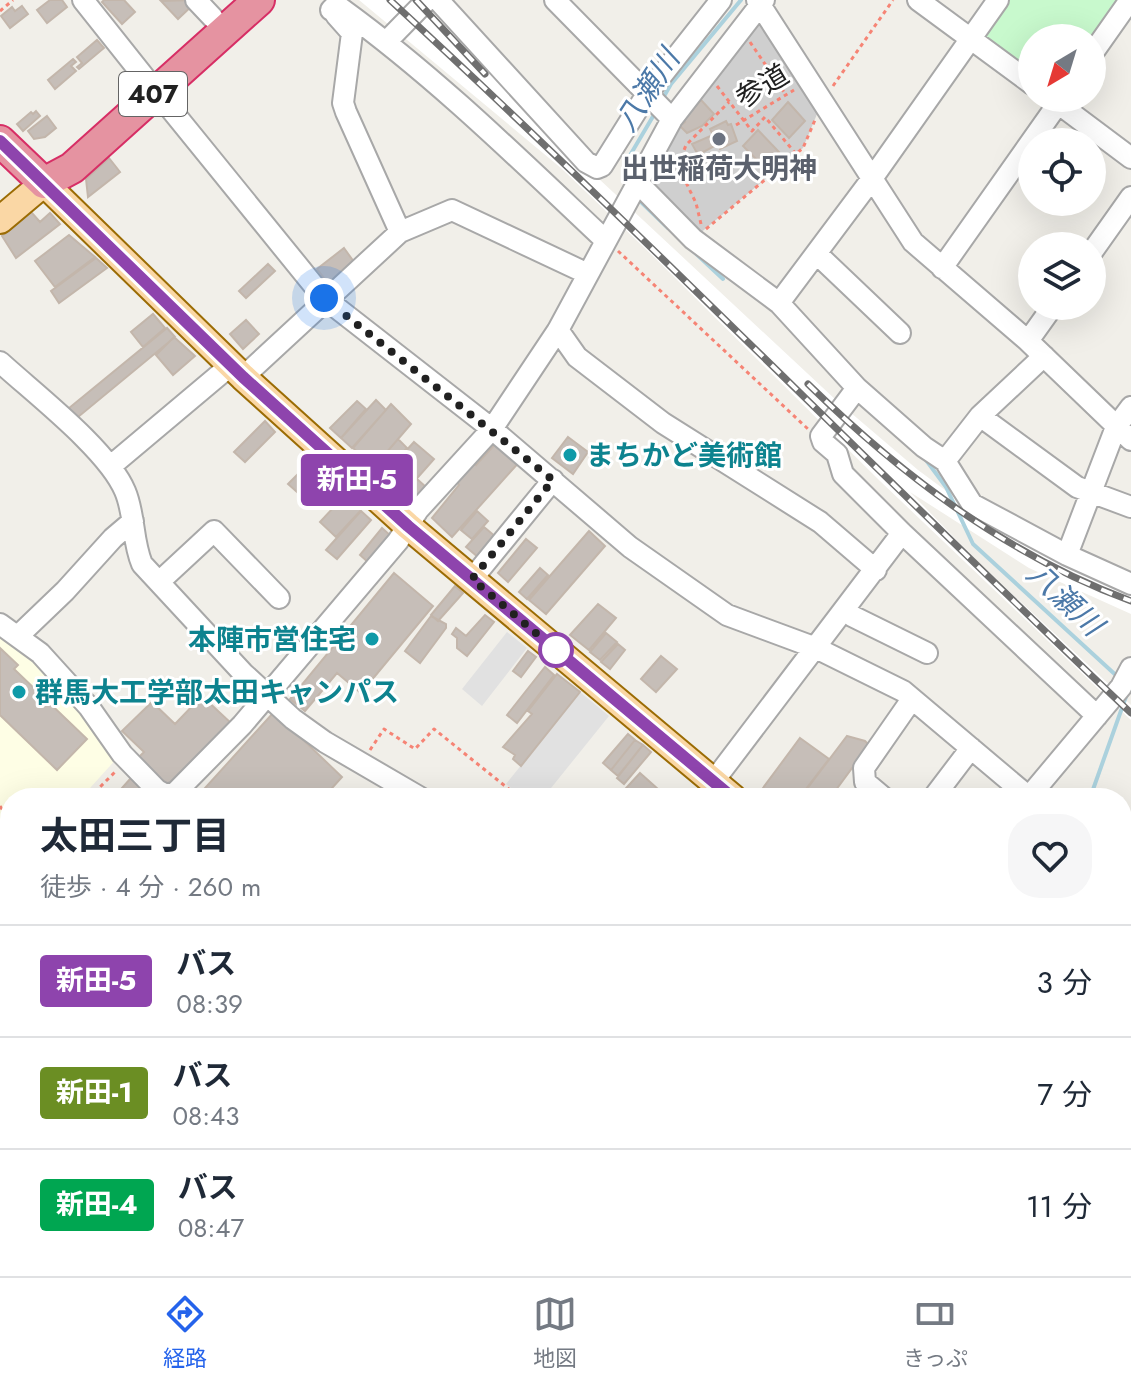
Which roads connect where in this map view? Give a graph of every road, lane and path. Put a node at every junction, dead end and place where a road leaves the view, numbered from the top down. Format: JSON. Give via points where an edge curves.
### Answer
{"nodes":[{"id":1,"x":13,"y":0,"type":"edge"},
{"id":2,"x":259,"y":0,"type":"edge"},
{"id":3,"x":427,"y":0,"type":"edge"},
{"id":4,"x":438,"y":0,"type":"edge"},
{"id":5,"x":555,"y":0,"type":"edge"},
{"id":6,"x":721,"y":0,"type":"edge"},
{"id":7,"x":893,"y":0,"type":"edge"},
{"id":8,"x":918,"y":0,"type":"edge"},
{"id":9,"x":998,"y":0,"type":"edge"},
{"id":10,"x":1130,"y":0,"type":"edge"},
{"id":11,"x":760,"y":2,"type":"edge"},
{"id":12,"x":91,"y":3,"type":"edge"},
{"id":13,"x":326,"y":5,"type":"edge"},
{"id":14,"x":214,"y":6,"type":"edge"},
{"id":15,"x":0,"y":11,"type":"edge"},
{"id":16,"x":742,"y":29,"type":"junction"},
{"id":17,"x":1106,"y":34,"type":"edge"},
{"id":18,"x":970,"y":39,"type":"junction"},
{"id":19,"x":387,"y":41,"type":"junction"},
{"id":20,"x":707,"y":74,"type":"junction"},
{"id":21,"x":1018,"y":74,"type":"edge"},
{"id":22,"x":809,"y":82,"type":"junction"},
{"id":23,"x":150,"y":84,"type":"junction"},
{"id":24,"x":786,"y":95,"type":"junction"},
{"id":25,"x":729,"y":102,"type":"junction"},
{"id":26,"x":822,"y":102,"type":"junction"},
{"id":27,"x":659,"y":106,"type":"junction"},
{"id":28,"x":1049,"y":112,"type":"edge"},
{"id":29,"x":1072,"y":112,"type":"edge"},
{"id":30,"x":744,"y":121,"type":"junction"},
{"id":31,"x":736,"y":125,"type":"dead end"},
{"id":32,"x":0,"y":141,"type":"edge"},
{"id":33,"x":796,"y":154,"type":"junction"},
{"id":34,"x":1131,"y":158,"type":"edge"},
{"id":35,"x":871,"y":180,"type":"junction"},
{"id":36,"x":44,"y":183,"type":"junction"},
{"id":37,"x":638,"y":183,"type":"junction"},
{"id":38,"x":1131,"y":197,"type":"edge"},
{"id":39,"x":0,"y":220,"type":"edge"},
{"id":40,"x":400,"y":232,"type":"junction"},
{"id":41,"x":1106,"y":232,"type":"edge"},
{"id":42,"x":608,"y":243,"type":"junction"},
{"id":43,"x":817,"y":254,"type":"junction"},
{"id":44,"x":942,"y":268,"type":"junction"},
{"id":45,"x":588,"y":274,"type":"junction"},
{"id":46,"x":329,"y":301,"type":"junction"},
{"id":47,"x":779,"y":303,"type":"junction"},
{"id":48,"x":1043,"y":320,"type":"edge"},
{"id":49,"x":558,"y":330,"type":"junction"},
{"id":50,"x":900,"y":333,"type":"dead end"},
{"id":51,"x":1028,"y":341,"type":"junction"},
{"id":52,"x":1044,"y":356,"type":"junction"},
{"id":53,"x":0,"y":362,"type":"edge"},
{"id":54,"x":237,"y":371,"type":"junction"},
{"id":55,"x":857,"y":388,"type":"junction"},
{"id":56,"x":1131,"y":407,"type":"edge"},
{"id":57,"x":980,"y":416,"type":"junction"},
{"id":58,"x":492,"y":429,"type":"junction"},
{"id":59,"x":1124,"y":434,"type":"edge"},
{"id":60,"x":821,"y":436,"type":"junction"},
{"id":61,"x":945,"y":461,"type":"junction"},
{"id":62,"x":112,"y":465,"type":"junction"},
{"id":63,"x":553,"y":480,"type":"junction"},
{"id":64,"x":1091,"y":492,"type":"junction"},
{"id":65,"x":1131,"y":507,"type":"edge"},
{"id":66,"x":133,"y":521,"type":"junction"},
{"id":67,"x":408,"y":526,"type":"junction"},
{"id":68,"x":902,"y":533,"type":"junction"},
{"id":69,"x":1067,"y":555,"type":"junction"},
{"id":70,"x":876,"y":570,"type":"junction"},
{"id":71,"x":472,"y":579,"type":"junction"},
{"id":72,"x":159,"y":582,"type":"junction"},
{"id":73,"x":1131,"y":584,"type":"edge"},
{"id":74,"x":279,"y":598,"type":"dead end"},
{"id":75,"x":845,"y":610,"type":"junction"},
{"id":76,"x":0,"y":624,"type":"edge"},
{"id":77,"x":18,"y":636,"type":"junction"},
{"id":78,"x":816,"y":648,"type":"junction"},
{"id":79,"x":927,"y":653,"type":"dead end"},
{"id":80,"x":1131,"y":668,"type":"edge"},
{"id":81,"x":268,"y":695,"type":"junction"},
{"id":82,"x":912,"y":699,"type":"junction"},
{"id":83,"x":1097,"y":716,"type":"junction"},
{"id":84,"x":971,"y":748,"type":"junction"},
{"id":85,"x":362,"y":762,"type":"junction"},
{"id":86,"x":117,"y":770,"type":"dead end"},
{"id":87,"x":99,"y":788,"type":"edge"},
{"id":88,"x":155,"y":788,"type":"edge"},
{"id":89,"x":181,"y":788,"type":"edge"},
{"id":90,"x":405,"y":788,"type":"edge"},
{"id":91,"x":508,"y":788,"type":"edge"},
{"id":92,"x":717,"y":788,"type":"edge"},
{"id":93,"x":726,"y":788,"type":"edge"},
{"id":94,"x":872,"y":788,"type":"edge"},
{"id":95,"x":941,"y":788,"type":"edge"},
{"id":96,"x":1017,"y":788,"type":"edge"},
{"id":97,"x":1037,"y":788,"type":"edge"}],
"edges":[{"from":1,"to":15,"type":"path"},
{"from":2,"to":23,"type":"highway","number":"407"},
{"from":3,"to":19,"type":"street"},
{"from":4,"to":27,"type":"street","via":[[592,166],[602,166]]},
{"from":5,"to":27,"type":"street"},
{"from":6,"to":27,"type":"street"},
{"from":7,"to":26,"type":"path"},
{"from":8,"to":18,"type":"street"},
{"from":9,"to":18,"type":"street"},
{"from":10,"to":17,"type":"street"},
{"from":11,"to":16,"type":"street"},
{"from":11,"to":22,"type":"street"},
{"from":12,"to":23,"type":"street"},
{"from":13,"to":19,"type":"street","via":[[336,5]]},
{"from":13,"to":40,"type":"street","via":[[352,33],[343,103]]},
{"from":14,"to":23,"type":"highway","number":"407"},
{"from":16,"to":20,"type":"street"},
{"from":16,"to":24,"type":"path"},
{"from":18,"to":21,"type":"street"},
{"from":18,"to":35,"type":"street"},
{"from":19,"to":42,"type":"street","via":[[501,139]]},
{"from":20,"to":25,"type":"path"},
{"from":20,"to":27,"type":"street"},
{"from":22,"to":24,"type":"path","name":"参道"},
{"from":22,"to":26,"type":"street"},
{"from":23,"to":36,"type":"highway","number":"407","via":[[72,168]]},
{"from":23,"to":46,"type":"street"},
{"from":24,"to":30,"type":"path","name":"参道"},
{"from":25,"to":30,"type":"path"},
{"from":25,"to":33,"type":"path","via":[[686,145],[678,166],[703,231]]},
{"from":26,"to":33,"type":"path"},
{"from":26,"to":35,"type":"street"},
{"from":27,"to":37,"type":"street"},
{"from":28,"to":44,"type":"street"},
{"from":29,"to":34,"type":"street"},
{"from":30,"to":31,"type":"path","name":"参道"},
{"from":30,"to":33,"type":"path","via":[[752,131],[765,117]]},
{"from":32,"to":36,"type":"highway"},
{"from":35,"to":43,"type":"street"},
{"from":35,"to":44,"type":"street","via":[[913,242]]},
{"from":36,"to":39,"type":"main road"},
{"from":36,"to":54,"type":"main road"},
{"from":37,"to":42,"type":"street"},
{"from":37,"to":47,"type":"street","via":[[693,239]]},
{"from":38,"to":41,"type":"street"},
{"from":40,"to":45,"type":"street","via":[[452,210]]},
{"from":40,"to":46,"type":"street"},
{"from":42,"to":45,"type":"street"},
{"from":42,"to":60,"type":"path"},
{"from":43,"to":47,"type":"street"},
{"from":43,"to":50,"type":"street"},
{"from":44,"to":51,"type":"street"},
{"from":45,"to":49,"type":"street"},
{"from":46,"to":54,"type":"street"},
{"from":46,"to":58,"type":"street"},
{"from":47,"to":55,"type":"street"},
{"from":48,"to":51,"type":"street"},
{"from":49,"to":58,"type":"street"},
{"from":49,"to":70,"type":"street","via":[[577,357],[663,423],[820,522]]},
{"from":51,"to":52,"type":"street"},
{"from":52,"to":57,"type":"street"},
{"from":52,"to":59,"type":"street"},
{"from":53,"to":62,"type":"street"},
{"from":54,"to":62,"type":"street"},
{"from":54,"to":67,"type":"main road"},
{"from":55,"to":60,"type":"street"},
{"from":55,"to":61,"type":"street"},
{"from":56,"to":59,"type":"street"},
{"from":57,"to":61,"type":"street"},
{"from":57,"to":64,"type":"street"},
{"from":58,"to":63,"type":"street"},
{"from":58,"to":67,"type":"street"},
{"from":59,"to":64,"type":"street"},
{"from":60,"to":68,"type":"street","via":[[837,454],[843,474]]},
{"from":61,"to":69,"type":"street","via":[[972,504]]},
{"from":62,"to":66,"type":"street"},
{"from":63,"to":71,"type":"street"},
{"from":63,"to":78,"type":"street","via":[[630,547],[727,615]]},
{"from":64,"to":65,"type":"street"},
{"from":64,"to":69,"type":"street"},
{"from":66,"to":72,"type":"street","via":[[135,548]]},
{"from":66,"to":77,"type":"street"},
{"from":67,"to":71,"type":"main road"},
{"from":67,"to":81,"type":"street"},
{"from":68,"to":70,"type":"street"},
{"from":68,"to":83,"type":"street"},
{"from":69,"to":73,"type":"street"},
{"from":70,"to":75,"type":"street"},
{"from":71,"to":92,"type":"main road"},
{"from":72,"to":74,"type":"street","via":[[214,531]]},
{"from":72,"to":81,"type":"street"},
{"from":75,"to":78,"type":"street"},
{"from":75,"to":79,"type":"street"},
{"from":76,"to":77,"type":"street"},
{"from":77,"to":88,"type":"street","via":[[89,707],[122,754]]},
{"from":78,"to":82,"type":"street"},
{"from":78,"to":93,"type":"street"},
{"from":80,"to":83,"type":"street"},
{"from":81,"to":85,"type":"street","via":[[325,742]]},
{"from":81,"to":89,"type":"street","via":[[237,741]]},
{"from":82,"to":84,"type":"street"},
{"from":82,"to":94,"type":"street","via":[[864,768],[865,782]]},
{"from":83,"to":97,"type":"street"},
{"from":84,"to":95,"type":"street"},
{"from":84,"to":96,"type":"street"},
{"from":85,"to":90,"type":"street"},
{"from":85,"to":91,"type":"path","via":[[384,729],[415,749],[434,729]]},
{"from":86,"to":87,"type":"path"}]}
